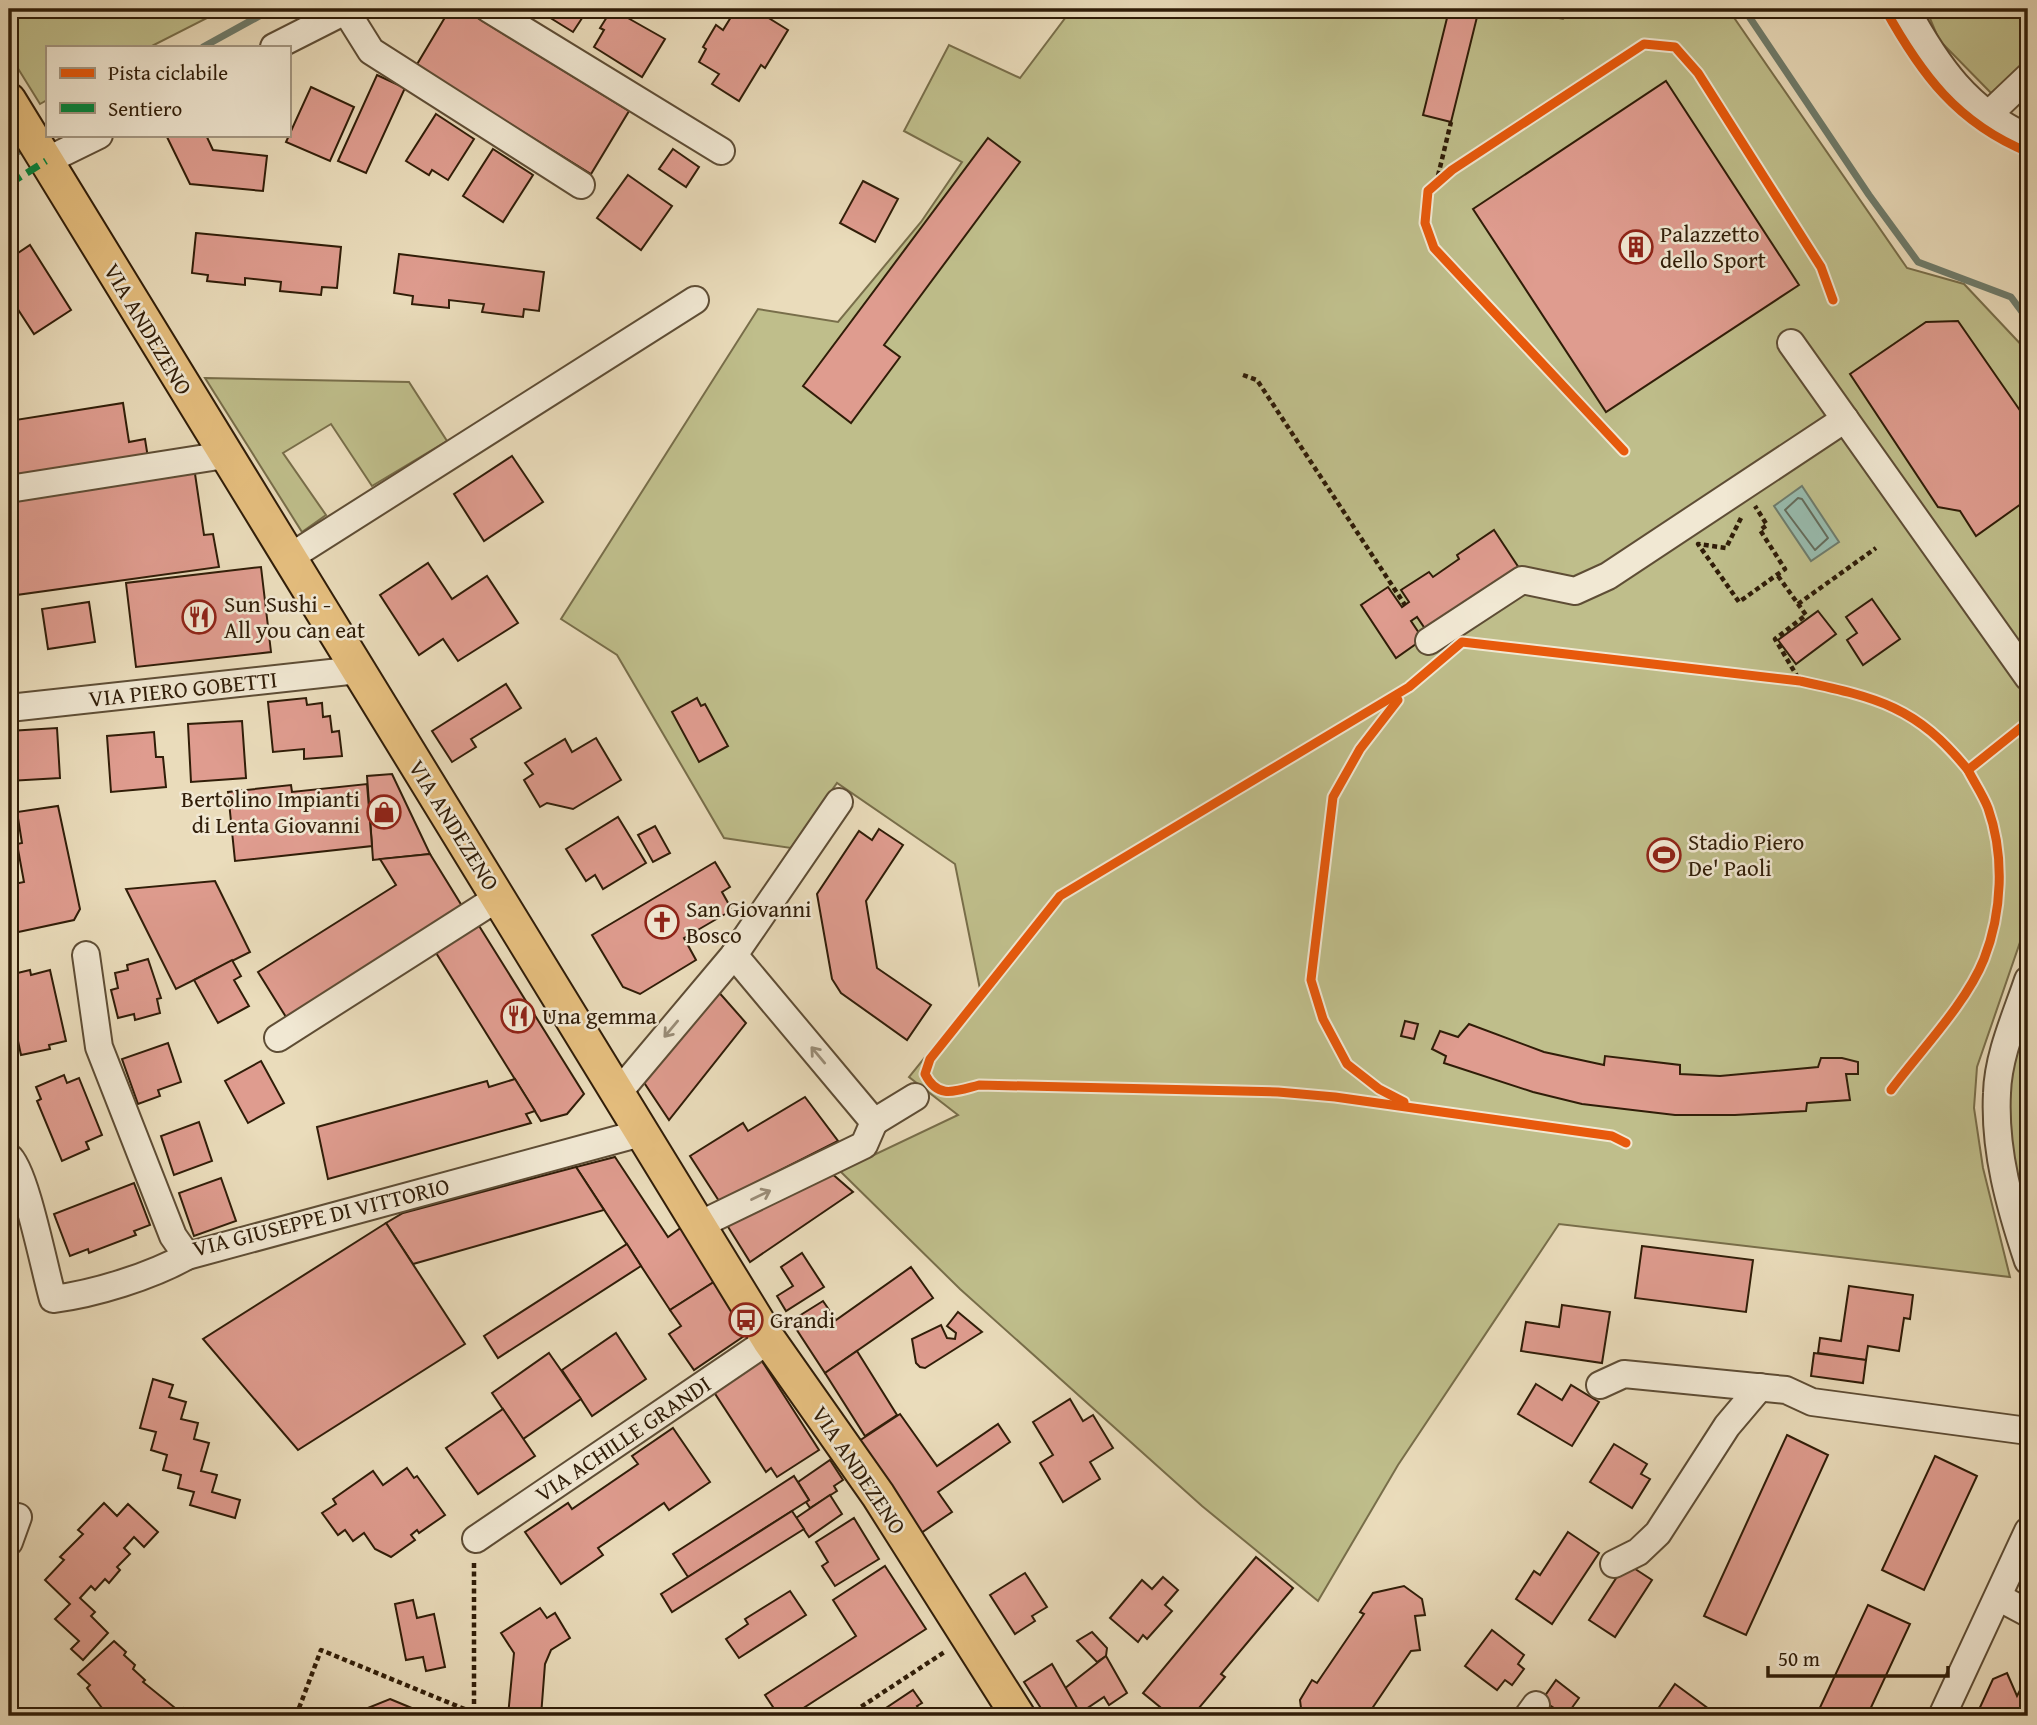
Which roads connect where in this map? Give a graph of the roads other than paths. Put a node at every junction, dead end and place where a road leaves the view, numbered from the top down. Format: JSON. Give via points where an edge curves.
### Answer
{"nodes":[{"id":1,"x":489,"y":9,"type":"edge"},
{"id":2,"x":1906,"y":9,"type":"edge"},
{"id":3,"x":348,"y":10,"type":"edge"},
{"id":4,"x":276,"y":46,"type":"edge"},
{"id":5,"x":2028,"y":77,"type":"edge"},
{"id":6,"x":15,"y":110,"type":"edge"},
{"id":7,"x":1988,"y":115,"type":"junction"},
{"id":8,"x":97,"y":136,"type":"edge"},
{"id":9,"x":2028,"y":138,"type":"edge"},
{"id":10,"x":721,"y":151,"type":"dead end"},
{"id":11,"x":46,"y":162,"type":"junction"},
{"id":12,"x":581,"y":185,"type":"dead end"},
{"id":13,"x":695,"y":300,"type":"dead end"},
{"id":14,"x":1791,"y":343,"type":"dead end"},
{"id":15,"x":1845,"y":419,"type":"junction"},
{"id":16,"x":225,"y":456,"type":"junction"},
{"id":17,"x":9,"y":488,"type":"edge"},
{"id":18,"x":288,"y":559,"type":"junction"},
{"id":19,"x":1429,"y":642,"type":"dead end"},
{"id":20,"x":358,"y":670,"type":"junction"},
{"id":21,"x":2028,"y":677,"type":"edge"},
{"id":22,"x":9,"y":708,"type":"edge"},
{"id":23,"x":839,"y":802,"type":"dead end"},
{"id":24,"x":499,"y":897,"type":"junction"},
{"id":25,"x":86,"y":955,"type":"dead end"},
{"id":26,"x":734,"y":956,"type":"junction"},
{"id":27,"x":2028,"y":980,"type":"edge"},
{"id":28,"x":278,"y":1038,"type":"dead end"},
{"id":29,"x":618,"y":1093,"type":"junction"},
{"id":30,"x":915,"y":1097,"type":"dead end"},
{"id":31,"x":874,"y":1122,"type":"junction"},
{"id":32,"x":641,"y":1133,"type":"junction"},
{"id":33,"x":9,"y":1157,"type":"edge"},
{"id":34,"x":699,"y":1225,"type":"junction"},
{"id":35,"x":187,"y":1256,"type":"junction"},
{"id":36,"x":2028,"y":1261,"type":"edge"},
{"id":37,"x":769,"y":1340,"type":"junction"},
{"id":38,"x":1600,"y":1385,"type":"dead end"},
{"id":39,"x":1759,"y":1387,"type":"junction"},
{"id":40,"x":2028,"y":1430,"type":"edge"},
{"id":41,"x":18,"y":1517,"type":"dead end"},
{"id":42,"x":2028,"y":1531,"type":"edge"},
{"id":43,"x":477,"y":1539,"type":"road end"},
{"id":44,"x":9,"y":1542,"type":"edge"},
{"id":45,"x":1614,"y":1564,"type":"dead end"},
{"id":46,"x":1998,"y":1597,"type":"junction"},
{"id":47,"x":2028,"y":1613,"type":"edge"},
{"id":48,"x":1018,"y":1716,"type":"edge"},
{"id":49,"x":1942,"y":1716,"type":"edge"}],
"edges":[{"from":1,"to":10,"type":"street"},
{"from":2,"to":7,"type":"street","via":[[1961,93]]},
{"from":3,"to":4,"type":"street"},
{"from":3,"to":12,"type":"street","via":[[371,51]]},
{"from":5,"to":7,"type":"street"},
{"from":6,"to":11,"type":"main road","name":"VIA ANDEZENO"},
{"from":7,"to":9,"type":"street"},
{"from":8,"to":11,"type":"street"},
{"from":11,"to":16,"type":"main road","name":"VIA ANDEZENO"},
{"from":13,"to":18,"type":"street"},
{"from":14,"to":15,"type":"street"},
{"from":15,"to":19,"type":"street","via":[[1608,576],[1576,591],[1522,580]]},
{"from":15,"to":21,"type":"street"},
{"from":16,"to":17,"type":"street"},
{"from":16,"to":18,"type":"main road","name":"VIA ANDEZENO"},
{"from":18,"to":20,"type":"main road","name":"VIA ANDEZENO"},
{"from":20,"to":22,"type":"street","name":"VIA PIERO GOBETTI"},
{"from":20,"to":24,"type":"main road","name":"VIA ANDEZENO"},
{"from":23,"to":26,"type":"street"},
{"from":24,"to":28,"type":"street"},
{"from":24,"to":29,"type":"main road","name":"VIA ANDEZENO"},
{"from":25,"to":35,"type":"street","name":"VIA GIUSEPPE DI VITTORIO","via":[[99,1047],[173,1236]]},
{"from":26,"to":29,"type":"street","one_way":true},
{"from":31,"to":26,"type":"street","one_way":true},
{"from":27,"to":36,"type":"street","via":[[1997,1092],[1999,1148]]},
{"from":29,"to":32,"type":"main road","name":"VIA ANDEZENO"},
{"from":30,"to":31,"type":"street"},
{"from":34,"to":31,"type":"street","one_way":true,"via":[[864,1145]]},
{"from":32,"to":34,"type":"main road","name":"VIA ANDEZENO"},
{"from":32,"to":35,"type":"street","name":"VIA GIUSEPPE DI VITTORIO"},
{"from":33,"to":35,"type":"street","via":[[16,1162],[25,1190],[53,1298],[170,1266]]},
{"from":34,"to":37,"type":"main road","name":"VIA ANDEZENO"},
{"from":37,"to":43,"type":"street","name":"VIA ACHILLE GRANDI"},
{"from":37,"to":48,"type":"main road","name":"VIA ANDEZENO","via":[[877,1495]]},
{"from":38,"to":39,"type":"street","via":[[1624,1374]]},
{"from":39,"to":40,"type":"street","via":[[1786,1390],[1812,1402]]},
{"from":39,"to":45,"type":"street","via":[[1727,1426],[1658,1533],[1639,1552]]},
{"from":41,"to":44,"type":"street"},
{"from":42,"to":46,"type":"street"},
{"from":46,"to":47,"type":"street"},
{"from":46,"to":49,"type":"street"}]}
